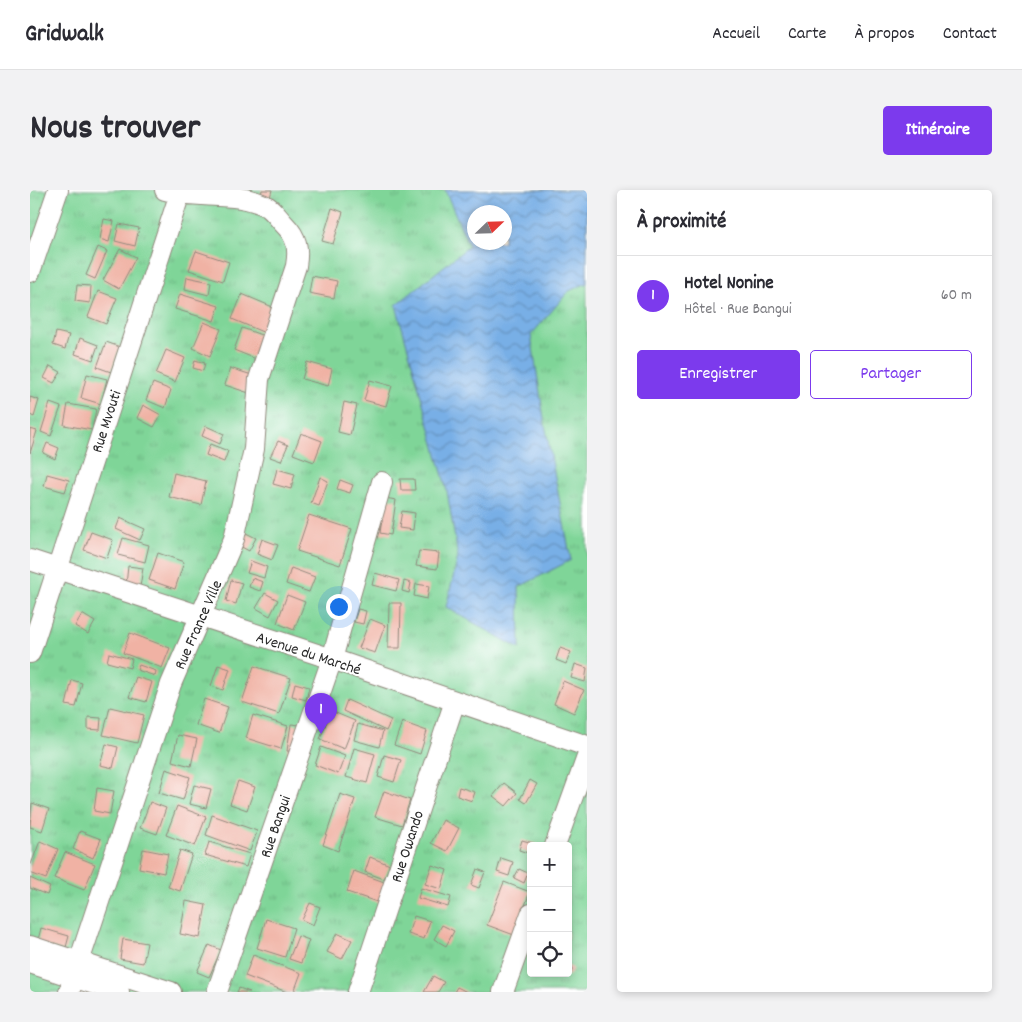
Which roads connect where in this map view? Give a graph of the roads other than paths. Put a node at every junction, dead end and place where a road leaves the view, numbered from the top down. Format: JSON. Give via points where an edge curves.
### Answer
{"nodes":[{"id":1,"x":58,"y":190,"type":"edge"},
{"id":2,"x":175,"y":191,"type":"edge"},
{"id":3,"x":30,"y":272,"type":"edge"},
{"id":4,"x":382,"y":482,"type":"dead end"},
{"id":5,"x":30,"y":560,"type":"edge"},
{"id":6,"x":56,"y":570,"type":"junction"},
{"id":7,"x":200,"y":616,"type":"junction"},
{"id":8,"x":30,"y":653,"type":"edge"},
{"id":9,"x":332,"y":659,"type":"junction"},
{"id":10,"x":455,"y":701,"type":"junction"},
{"id":11,"x":587,"y":746,"type":"edge"},
{"id":12,"x":587,"y":757,"type":"edge"},
{"id":13,"x":556,"y":842,"type":"edge"},
{"id":14,"x":527,"y":925,"type":"edge"},
{"id":15,"x":30,"y":946,"type":"edge"},
{"id":16,"x":30,"y":963,"type":"edge"},
{"id":17,"x":74,"y":976,"type":"edge"},
{"id":18,"x":119,"y":992,"type":"edge"},
{"id":19,"x":171,"y":992,"type":"edge"},
{"id":20,"x":217,"y":992,"type":"edge"},
{"id":21,"x":358,"y":992,"type":"edge"},
{"id":22,"x":503,"y":992,"type":"edge"}],
"edges":[{"from":1,"to":3,"type":"street"},
{"from":2,"to":6,"type":"street","name":"Rue Mvouti"},
{"from":2,"to":7,"type":"street","name":"Rue France Ville","via":[[246,200],[269,208],[295,237],[298,251],[259,379],[254,449],[234,539]]},
{"from":4,"to":9,"type":"street","name":"Rue Bangui"},
{"from":5,"to":6,"type":"street","name":"Avenue du Marché"},
{"from":6,"to":7,"type":"street","name":"Avenue du Marché"},
{"from":6,"to":8,"type":"street","name":"Rue Mvouti"},
{"from":7,"to":9,"type":"street","name":"Avenue du Marché"},
{"from":7,"to":17,"type":"street","name":"Rue France Ville","via":[[171,684]]},
{"from":9,"to":10,"type":"street","name":"Avenue du Marché"},
{"from":9,"to":20,"type":"street","name":"Rue Bangui"},
{"from":10,"to":11,"type":"street","name":"Avenue du Marché"},
{"from":10,"to":21,"type":"street","name":"Rue Owando"},
{"from":12,"to":13,"type":"street"},
{"from":14,"to":22,"type":"street"},
{"from":15,"to":17,"type":"street"},
{"from":16,"to":17,"type":"street"},
{"from":17,"to":18,"type":"street"},
{"from":17,"to":19,"type":"street"}]}
